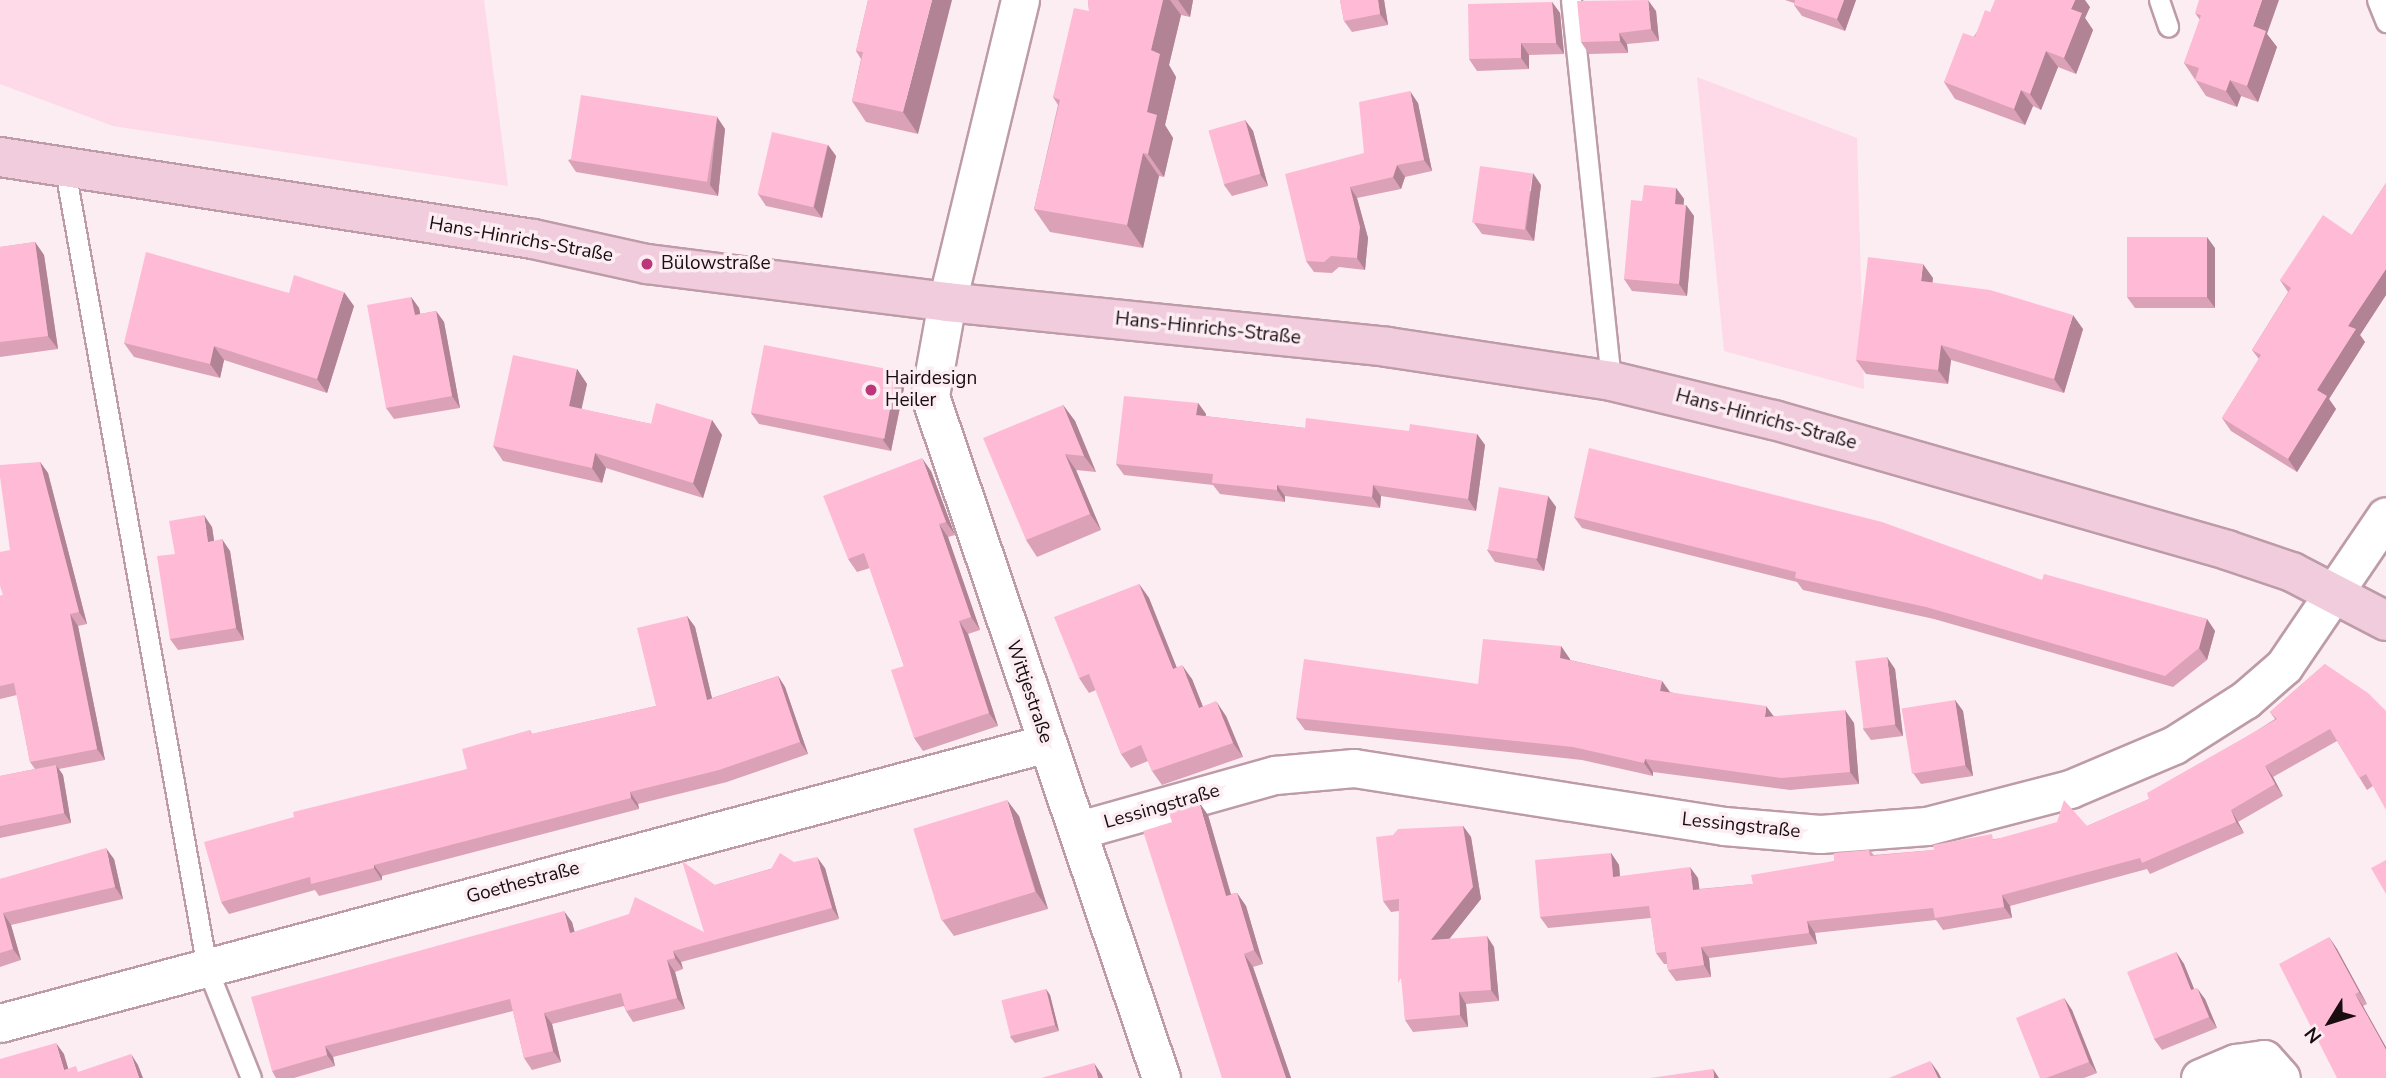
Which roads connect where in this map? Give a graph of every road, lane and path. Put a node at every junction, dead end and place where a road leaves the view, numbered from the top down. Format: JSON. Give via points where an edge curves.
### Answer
{"nodes":[{"id":1,"x":1020,"y":0,"type":"edge"},
{"id":2,"x":1571,"y":0,"type":"edge"},
{"id":3,"x":2159,"y":0,"type":"edge"},
{"id":4,"x":2377,"y":0,"type":"edge"},
{"id":5,"x":2386,"y":22,"type":"edge"},
{"id":6,"x":2168,"y":26,"type":"dead end"},
{"id":7,"x":0,"y":157,"type":"edge"},
{"id":8,"x":65,"y":170,"type":"junction"},
{"id":9,"x":947,"y":302,"type":"junction"},
{"id":10,"x":1611,"y":381,"type":"junction"},
{"id":11,"x":2386,"y":516,"type":"edge"},
{"id":12,"x":2336,"y":592,"type":"junction"},
{"id":13,"x":2386,"y":621,"type":"edge"},
{"id":14,"x":1047,"y":743,"type":"junction"},
{"id":15,"x":1079,"y":830,"type":"junction"},
{"id":16,"x":206,"y":968,"type":"junction"},
{"id":17,"x":0,"y":1023,"type":"edge"},
{"id":18,"x":251,"y":1078,"type":"edge"},
{"id":19,"x":1161,"y":1078,"type":"edge"},
{"id":20,"x":2200,"y":1078,"type":"edge"},
{"id":21,"x":2281,"y":1078,"type":"edge"}],
"edges":[{"from":1,"to":9,"type":"street"},
{"from":2,"to":10,"type":"lane"},
{"from":3,"to":6,"type":"lane"},
{"from":4,"to":5,"type":"lane"},
{"from":7,"to":8,"type":"main road","name":"Hans-Hinrichs-Straße"},
{"from":8,"to":9,"type":"main road","name":"Hans-Hinrichs-Straße","via":[[533,239],[647,264]]},
{"from":8,"to":16,"type":"lane"},
{"from":9,"to":10,"type":"main road","name":"Hans-Hinrichs-Straße","via":[[1387,347]]},
{"from":9,"to":14,"type":"street","name":"Wittjestraße","via":[[930,396]]},
{"from":10,"to":12,"type":"main road","name":"Hans-Hinrichs-Straße","via":[[1774,420],[2172,533],[2292,572]]},
{"from":11,"to":12,"type":"street","name":"Lessingstraße"},
{"from":12,"to":13,"type":"main road","name":"Hans-Hinrichs-Straße"},
{"from":12,"to":15,"type":"street","name":"Lessingstraße","via":[[2284,666],[2245,700],[2174,745],[2070,789],[1927,826],[1821,834],[1724,826],[1354,768],[1275,775]]},
{"from":14,"to":15,"type":"street","name":"Wittjestraße"},
{"from":14,"to":16,"type":"street","name":"Goethestraße"},
{"from":15,"to":19,"type":"street","name":"Wittjestraße"},
{"from":16,"to":17,"type":"street","name":"Goethestraße"},
{"from":16,"to":18,"type":"lane"},
{"from":20,"to":21,"type":"street","via":[[2236,1063],[2264,1059]]}]}
